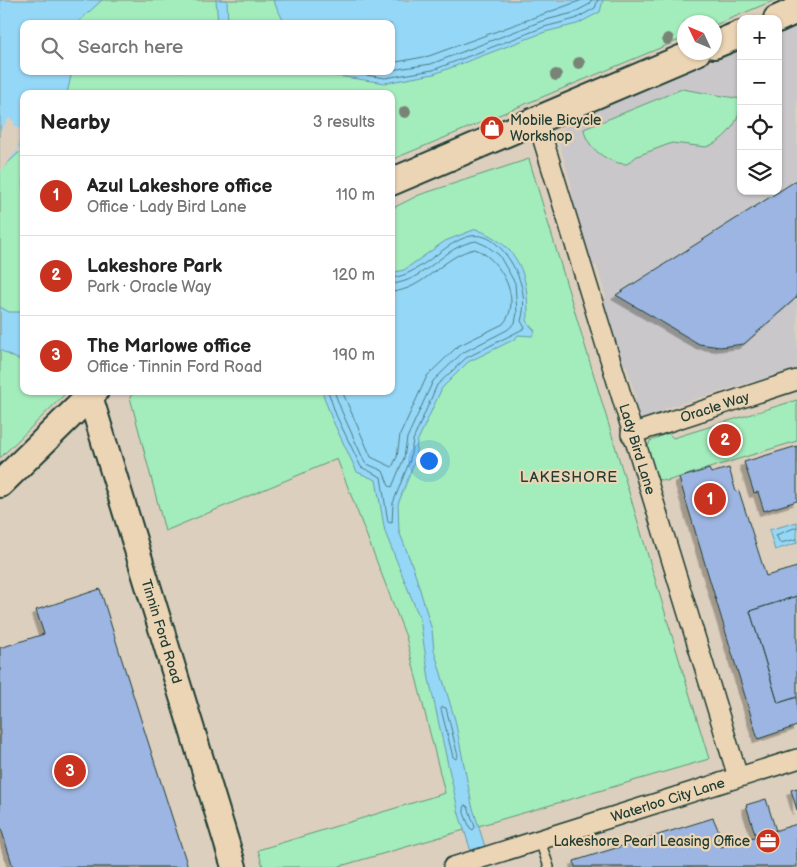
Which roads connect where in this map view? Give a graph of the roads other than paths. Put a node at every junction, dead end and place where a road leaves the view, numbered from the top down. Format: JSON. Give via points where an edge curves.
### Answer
{"nodes":[{"id":1,"x":797,"y":10,"type":"edge"},
{"id":2,"x":782,"y":17,"type":"edge"},
{"id":3,"x":737,"y":36,"type":"edge"},
{"id":4,"x":722,"y":42,"type":"edge"},
{"id":5,"x":678,"y":60,"type":"edge"},
{"id":6,"x":537,"y":120,"type":"junction"},
{"id":7,"x":395,"y":180,"type":"edge"},
{"id":8,"x":788,"y":383,"type":"edge"},
{"id":9,"x":91,"y":395,"type":"edge"},
{"id":10,"x":92,"y":395,"type":"edge"},
{"id":11,"x":632,"y":434,"type":"junction"},
{"id":12,"x":0,"y":484,"type":"edge"},
{"id":13,"x":797,"y":759,"type":"edge"},
{"id":14,"x":738,"y":777,"type":"junction"},
{"id":15,"x":540,"y":841,"type":"junction"},
{"id":16,"x":234,"y":867,"type":"edge"},
{"id":17,"x":453,"y":867,"type":"edge"},
{"id":18,"x":549,"y":867,"type":"edge"}],
"edges":[{"from":1,"to":2,"type":"main road"},
{"from":3,"to":4,"type":"main road"},
{"from":5,"to":6,"type":"main road"},
{"from":6,"to":7,"type":"main road"},
{"from":6,"to":11,"type":"street","name":"Lady Bird Lane"},
{"from":8,"to":11,"type":"street","name":"Oracle Way"},
{"from":9,"to":12,"type":"main road"},
{"from":10,"to":16,"type":"street","name":"Tinnin Ford Road"},
{"from":11,"to":14,"type":"street","name":"Lady Bird Lane"},
{"from":13,"to":14,"type":"street","name":"Waterloo City Lane"},
{"from":14,"to":15,"type":"street","name":"Waterloo City Lane"},
{"from":15,"to":17,"type":"street","name":"Waterloo City Lane"},
{"from":15,"to":18,"type":"lane"}]}
